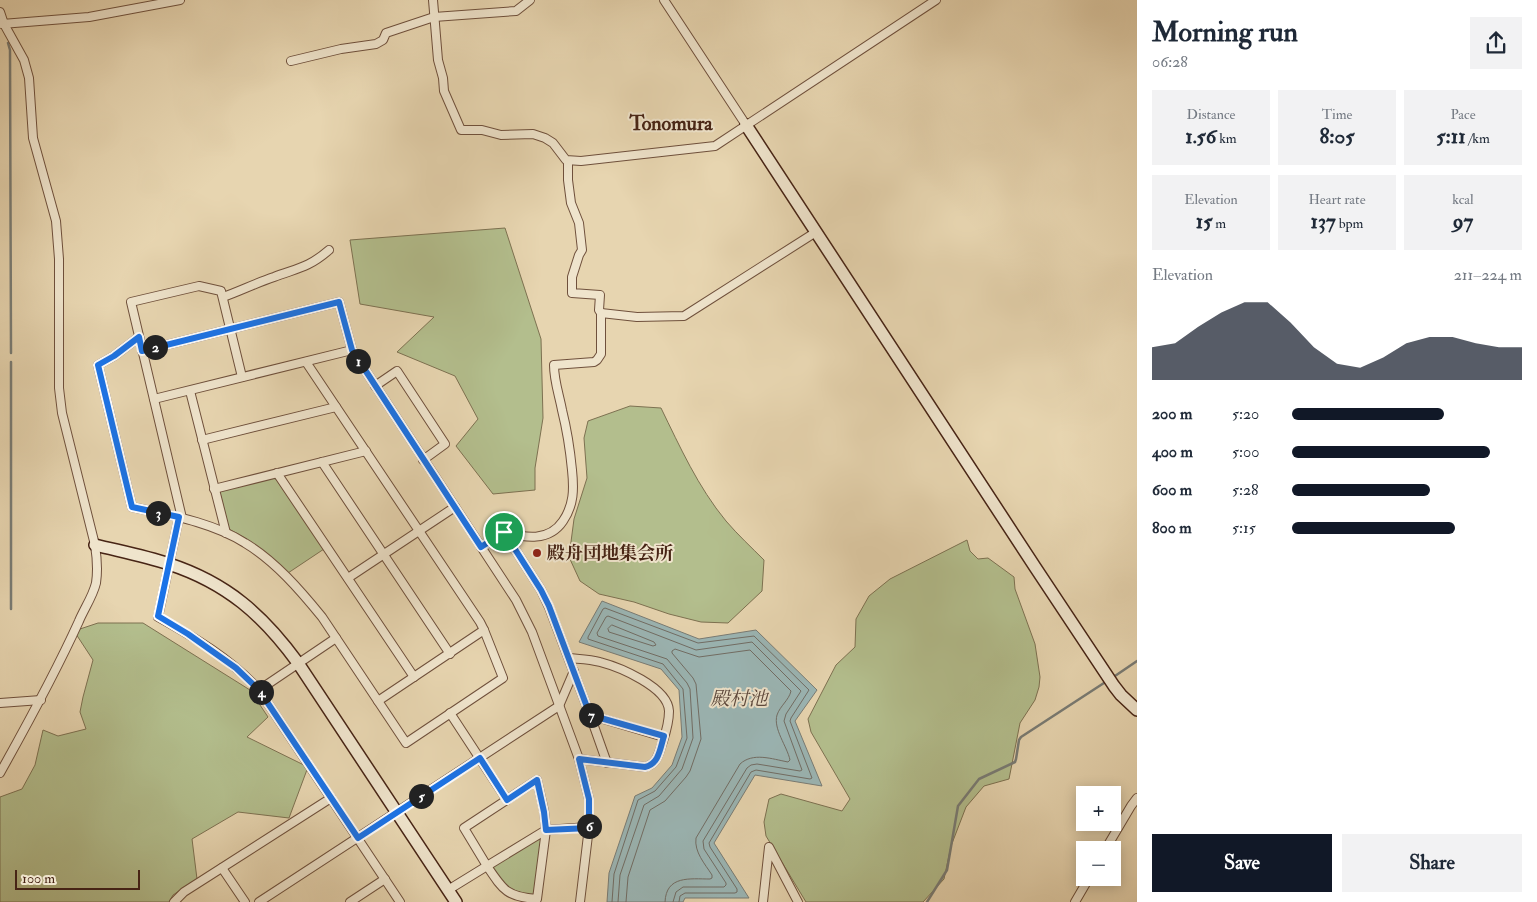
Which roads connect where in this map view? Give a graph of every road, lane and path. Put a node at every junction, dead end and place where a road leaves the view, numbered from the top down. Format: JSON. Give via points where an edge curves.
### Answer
{"nodes":[{"id":1,"x":180,"y":0,"type":"edge"},
{"id":2,"x":432,"y":0,"type":"edge"},
{"id":3,"x":530,"y":0,"type":"edge"},
{"id":4,"x":664,"y":0,"type":"edge"},
{"id":5,"x":936,"y":0,"type":"edge"},
{"id":6,"x":0,"y":12,"type":"edge"},
{"id":7,"x":434,"y":17,"type":"junction"},
{"id":8,"x":2,"y":24,"type":"edge"},
{"id":9,"x":291,"y":61,"type":"dead end"},
{"id":10,"x":746,"y":125,"type":"junction"},
{"id":11,"x":568,"y":161,"type":"junction"},
{"id":12,"x":816,"y":232,"type":"junction"},
{"id":13,"x":329,"y":250,"type":"dead end"},
{"id":14,"x":223,"y":298,"type":"junction"},
{"id":15,"x":601,"y":313,"type":"junction"},
{"id":16,"x":230,"y":329,"type":"junction"},
{"id":17,"x":139,"y":337,"type":"junction"},
{"id":18,"x":352,"y":350,"type":"junction"},
{"id":19,"x":142,"y":351,"type":"junction"},
{"id":20,"x":306,"y":362,"type":"junction"},
{"id":21,"x":242,"y":377,"type":"junction"},
{"id":22,"x":375,"y":386,"type":"junction"},
{"id":23,"x":190,"y":391,"type":"junction"},
{"id":24,"x":154,"y":399,"type":"junction"},
{"id":25,"x":336,"y":407,"type":"junction"},
{"id":26,"x":202,"y":440,"type":"junction"},
{"id":27,"x":366,"y":450,"type":"junction"},
{"id":28,"x":423,"y":460,"type":"junction"},
{"id":29,"x":322,"y":462,"type":"junction"},
{"id":30,"x":277,"y":473,"type":"junction"},
{"id":31,"x":214,"y":488,"type":"junction"},
{"id":32,"x":455,"y":507,"type":"junction"},
{"id":33,"x":180,"y":518,"type":"junction"},
{"id":34,"x":419,"y":531,"type":"junction"},
{"id":35,"x":226,"y":532,"type":"junction"},
{"id":36,"x":504,"y":532,"type":"junction"},
{"id":37,"x":94,"y":545,"type":"junction"},
{"id":38,"x":481,"y":547,"type":"junction"},
{"id":39,"x":383,"y":554,"type":"junction"},
{"id":40,"x":169,"y":564,"type":"junction"},
{"id":41,"x":348,"y":578,"type":"junction"},
{"id":42,"x":484,"y":630,"type":"junction"},
{"id":43,"x":336,"y":638,"type":"junction"},
{"id":44,"x":450,"y":654,"type":"junction"},
{"id":45,"x":569,"y":658,"type":"junction"},
{"id":46,"x":298,"y":663,"type":"junction"},
{"id":47,"x":574,"y":671,"type":"junction"},
{"id":48,"x":414,"y":677,"type":"junction"},
{"id":49,"x":259,"y":690,"type":"junction"},
{"id":50,"x":41,"y":700,"type":"junction"},
{"id":51,"x":378,"y":701,"type":"junction"},
{"id":52,"x":0,"y":703,"type":"edge"},
{"id":53,"x":559,"y":706,"type":"junction"},
{"id":54,"x":1137,"y":710,"type":"edge"},
{"id":55,"x":450,"y":713,"type":"junction"},
{"id":56,"x":590,"y":715,"type":"junction"},
{"id":57,"x":664,"y":736,"type":"junction"},
{"id":58,"x":480,"y":758,"type":"junction"},
{"id":59,"x":579,"y":759,"type":"junction"},
{"id":60,"x":607,"y":762,"type":"junction"},
{"id":61,"x":0,"y":773,"type":"edge"},
{"id":62,"x":331,"y":798,"type":"junction"},
{"id":63,"x":1137,"y":798,"type":"edge"},
{"id":64,"x":507,"y":800,"type":"junction"},
{"id":65,"x":396,"y":812,"type":"junction"},
{"id":66,"x":589,"y":828,"type":"junction"},
{"id":67,"x":546,"y":830,"type":"junction"},
{"id":68,"x":358,"y":838,"type":"junction"},
{"id":69,"x":1110,"y":841,"type":"edge"},
{"id":70,"x":487,"y":866,"type":"junction"},
{"id":71,"x":222,"y":868,"type":"junction"},
{"id":72,"x":385,"y":879,"type":"junction"},
{"id":73,"x":1084,"y":886,"type":"edge"},
{"id":74,"x":448,"y":890,"type":"junction"},
{"id":75,"x":174,"y":902,"type":"edge"},
{"id":76,"x":245,"y":902,"type":"edge"},
{"id":77,"x":259,"y":902,"type":"edge"},
{"id":78,"x":350,"y":902,"type":"edge"},
{"id":79,"x":400,"y":902,"type":"edge"},
{"id":80,"x":456,"y":902,"type":"edge"},
{"id":81,"x":580,"y":902,"type":"edge"},
{"id":82,"x":763,"y":902,"type":"edge"},
{"id":83,"x":798,"y":902,"type":"edge"},
{"id":84,"x":1075,"y":902,"type":"edge"}],
"edges":[{"from":1,"to":8,"type":"street","via":[[89,17]]},
{"from":2,"to":7,"type":"street"},
{"from":3,"to":7,"type":"street","via":[[516,11]]},
{"from":4,"to":10,"type":"street"},
{"from":5,"to":10,"type":"street"},
{"from":6,"to":8,"type":"street"},
{"from":7,"to":9,"type":"street","via":[[386,33],[376,44]]},
{"from":7,"to":11,"type":"street","via":[[444,91],[461,130],[482,130],[501,135],[532,134],[553,143]]},
{"from":8,"to":37,"type":"street","via":[[24,60],[29,78],[33,138],[56,221],[59,388],[62,413]]},
{"from":10,"to":11,"type":"street","via":[[715,146]]},
{"from":10,"to":12,"type":"street"},
{"from":11,"to":15,"type":"street","via":[[571,202],[579,223],[582,250],[572,277],[572,293],[600,295]]},
{"from":12,"to":15,"type":"street","via":[[684,316],[637,317]]},
{"from":12,"to":54,"type":"street","via":[[1114,686]]},
{"from":13,"to":14,"type":"street","via":[[300,269]]},
{"from":14,"to":16,"type":"street"},
{"from":14,"to":17,"type":"street","via":[[221,291],[199,286],[130,302]]},
{"from":15,"to":36,"type":"street","via":[[601,354],[597,360],[554,365],[574,488],[568,512],[561,525],[546,536],[529,537]]},
{"from":16,"to":18,"type":"street","via":[[339,302]]},
{"from":16,"to":19,"type":"street"},
{"from":16,"to":21,"type":"street"},
{"from":17,"to":19,"type":"street"},
{"from":17,"to":33,"type":"street","via":[[98,365],[132,507]]},
{"from":18,"to":20,"type":"street"},
{"from":18,"to":22,"type":"street"},
{"from":19,"to":24,"type":"street"},
{"from":20,"to":21,"type":"street"},
{"from":20,"to":25,"type":"street"},
{"from":21,"to":23,"type":"street"},
{"from":22,"to":28,"type":"street"},
{"from":22,"to":28,"type":"street","via":[[397,371],[445,444]]},
{"from":23,"to":24,"type":"street"},
{"from":23,"to":26,"type":"street"},
{"from":24,"to":33,"type":"street"},
{"from":25,"to":26,"type":"street"},
{"from":25,"to":27,"type":"street"},
{"from":26,"to":31,"type":"street"},
{"from":27,"to":29,"type":"street"},
{"from":27,"to":34,"type":"street"},
{"from":28,"to":32,"type":"street"},
{"from":29,"to":30,"type":"street"},
{"from":29,"to":39,"type":"street"},
{"from":30,"to":31,"type":"street"},
{"from":30,"to":41,"type":"street"},
{"from":31,"to":35,"type":"street"},
{"from":32,"to":34,"type":"street"},
{"from":32,"to":38,"type":"street"},
{"from":33,"to":35,"type":"street"},
{"from":33,"to":40,"type":"street"},
{"from":34,"to":39,"type":"street"},
{"from":34,"to":42,"type":"street"},
{"from":35,"to":43,"type":"street","via":[[274,565],[310,602]]},
{"from":36,"to":38,"type":"street"},
{"from":36,"to":45,"type":"street","via":[[541,590]]},
{"from":37,"to":40,"type":"street"},
{"from":37,"to":50,"type":"street","via":[[97,557],[95,585]]},
{"from":38,"to":53,"type":"street","via":[[524,614]]},
{"from":39,"to":41,"type":"street"},
{"from":39,"to":44,"type":"street"},
{"from":40,"to":46,"type":"street","via":[[227,590],[263,621]]},
{"from":40,"to":49,"type":"street","via":[[158,616],[236,668]]},
{"from":41,"to":48,"type":"street"},
{"from":42,"to":44,"type":"street"},
{"from":42,"to":55,"type":"street","via":[[503,678]]},
{"from":43,"to":46,"type":"street"},
{"from":43,"to":51,"type":"street"},
{"from":44,"to":48,"type":"street"},
{"from":45,"to":47,"type":"street"},
{"from":45,"to":57,"type":"street","via":[[607,664],[656,688],[669,711]]},
{"from":46,"to":49,"type":"street"},
{"from":46,"to":65,"type":"street"},
{"from":47,"to":53,"type":"street"},
{"from":47,"to":56,"type":"street"},
{"from":48,"to":51,"type":"street"},
{"from":49,"to":62,"type":"street"},
{"from":50,"to":52,"type":"street"},
{"from":50,"to":61,"type":"street"},
{"from":51,"to":55,"type":"street","via":[[406,743]]},
{"from":53,"to":58,"type":"street"},
{"from":53,"to":59,"type":"street"},
{"from":55,"to":58,"type":"street"},
{"from":56,"to":57,"type":"street"},
{"from":56,"to":60,"type":"street"},
{"from":57,"to":60,"type":"street","via":[[656,760],[649,766]]},
{"from":58,"to":64,"type":"street"},
{"from":58,"to":65,"type":"street"},
{"from":59,"to":60,"type":"street"},
{"from":59,"to":66,"type":"street","via":[[589,799]]},
{"from":62,"to":68,"type":"street"},
{"from":62,"to":71,"type":"street"},
{"from":63,"to":69,"type":"street"},
{"from":64,"to":67,"type":"street","via":[[537,780]]},
{"from":64,"to":70,"type":"street","via":[[464,828]]},
{"from":65,"to":68,"type":"street"},
{"from":65,"to":74,"type":"street"},
{"from":66,"to":67,"type":"street"},
{"from":66,"to":81,"type":"street"},
{"from":67,"to":70,"type":"street"},
{"from":67,"to":70,"type":"street","via":[[537,900],[508,893]]},
{"from":68,"to":72,"type":"street"},
{"from":68,"to":77,"type":"street"},
{"from":70,"to":74,"type":"street"},
{"from":71,"to":75,"type":"street"},
{"from":71,"to":76,"type":"street"},
{"from":72,"to":78,"type":"street"},
{"from":72,"to":79,"type":"street"},
{"from":73,"to":84,"type":"street"},
{"from":74,"to":80,"type":"street"},
{"from":82,"to":83,"type":"street","via":[[769,847]]}]}
